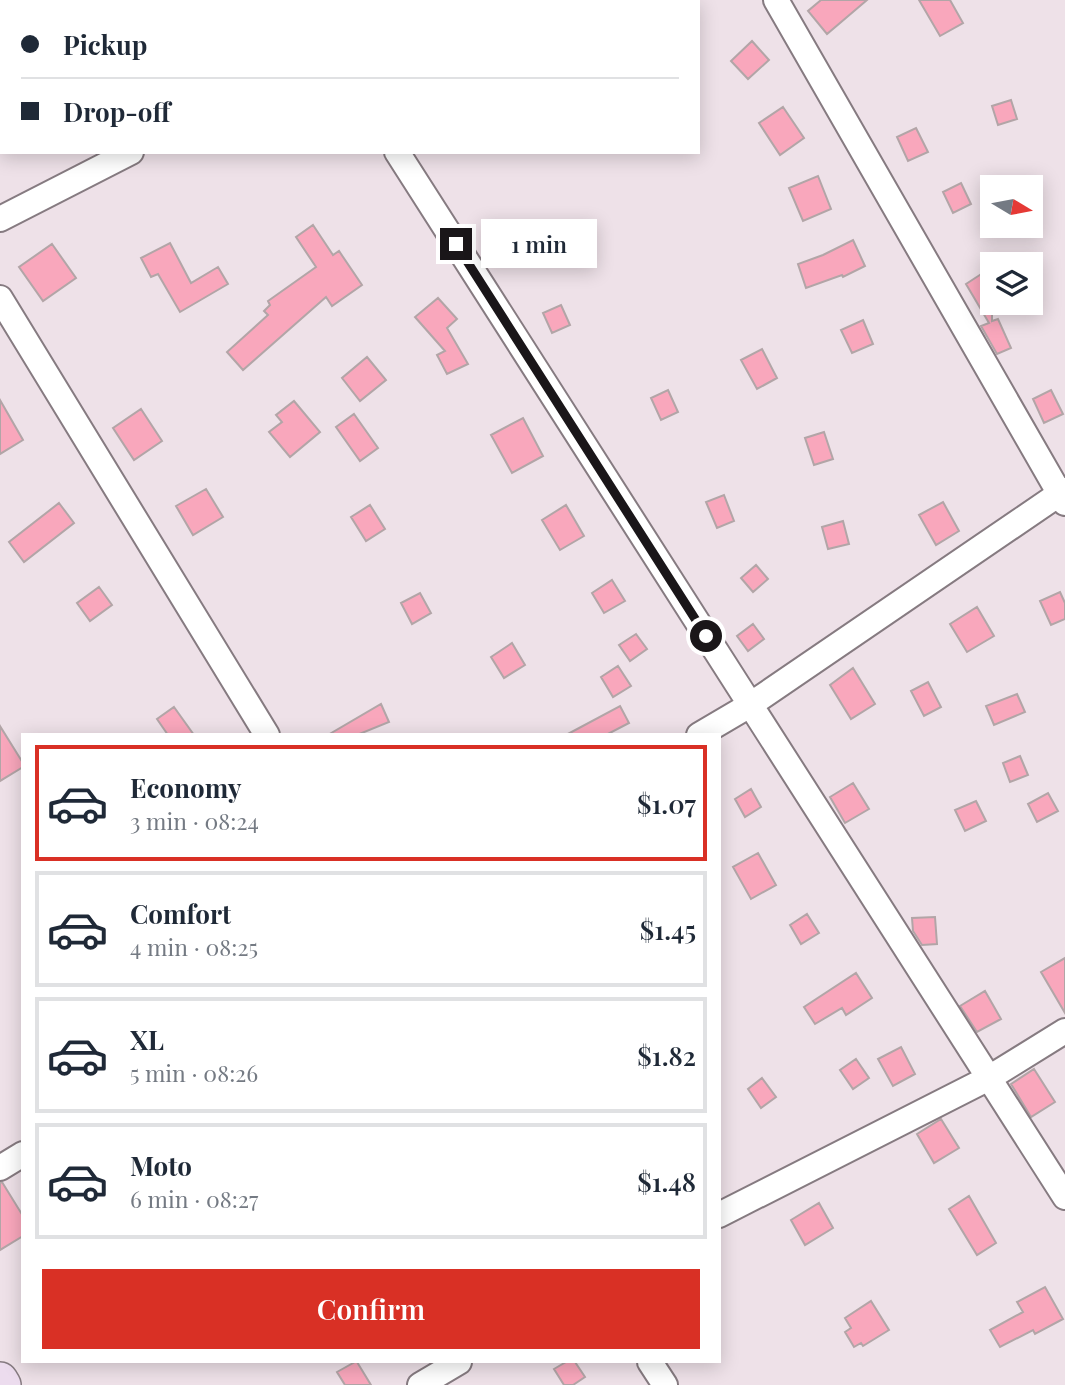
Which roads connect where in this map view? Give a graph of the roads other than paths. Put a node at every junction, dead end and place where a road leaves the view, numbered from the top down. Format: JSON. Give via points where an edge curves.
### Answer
{"nodes":[{"id":1,"x":776,"y":0,"type":"edge"},
{"id":2,"x":127,"y":154,"type":"edge"},
{"id":3,"x":398,"y":154,"type":"edge"},
{"id":4,"x":0,"y":219,"type":"edge"},
{"id":5,"x":0,"y":298,"type":"edge"},
{"id":6,"x":1063,"y":496,"type":"edge"},
{"id":7,"x":750,"y":705,"type":"junction"},
{"id":8,"x":266,"y":733,"type":"edge"},
{"id":9,"x":702,"y":733,"type":"edge"},
{"id":10,"x":1065,"y":1031,"type":"edge"},
{"id":11,"x":989,"y":1078,"type":"junction"},
{"id":12,"x":21,"y":1155,"type":"edge"},
{"id":13,"x":0,"y":1168,"type":"edge"},
{"id":14,"x":1065,"y":1197,"type":"edge"},
{"id":15,"x":721,"y":1214,"type":"edge"},
{"id":16,"x":457,"y":1363,"type":"edge"},
{"id":17,"x":651,"y":1363,"type":"edge"},
{"id":18,"x":0,"y":1380,"type":"edge"},
{"id":19,"x":3,"y":1385,"type":"edge"},
{"id":20,"x":420,"y":1385,"type":"edge"},
{"id":21,"x":664,"y":1385,"type":"edge"}],
"edges":[{"from":1,"to":6,"type":"street"},
{"from":2,"to":4,"type":"street"},
{"from":3,"to":7,"type":"street"},
{"from":5,"to":8,"type":"street"},
{"from":6,"to":7,"type":"street"},
{"from":7,"to":9,"type":"street"},
{"from":7,"to":11,"type":"street"},
{"from":10,"to":11,"type":"street"},
{"from":11,"to":14,"type":"street"},
{"from":11,"to":15,"type":"street"},
{"from":12,"to":13,"type":"street"},
{"from":16,"to":20,"type":"street"},
{"from":17,"to":21,"type":"street"},
{"from":18,"to":19,"type":"main road"}]}
